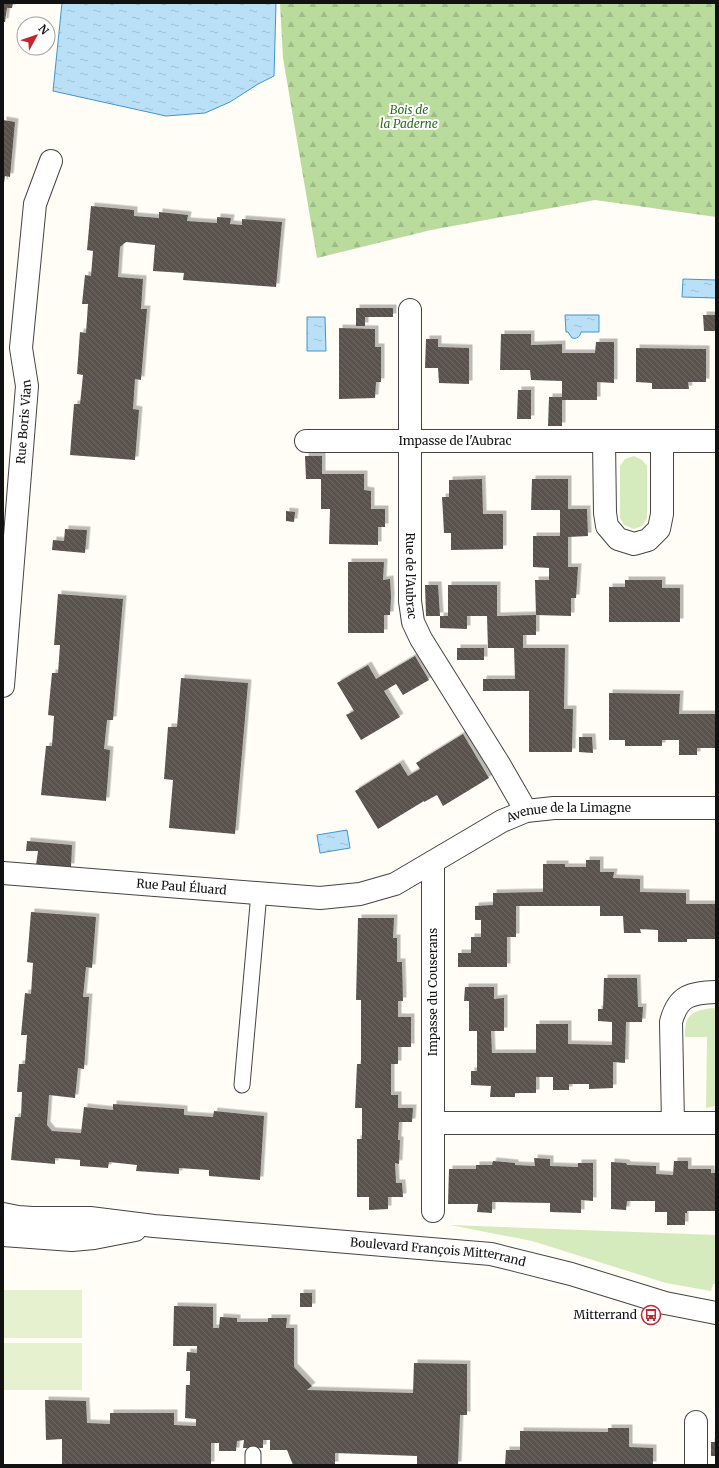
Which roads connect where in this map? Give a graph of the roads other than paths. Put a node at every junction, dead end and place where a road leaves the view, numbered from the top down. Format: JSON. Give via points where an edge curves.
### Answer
{"nodes":[{"id":1,"x":51,"y":161,"type":"dead end"},
{"id":2,"x":410,"y":310,"type":"dead end"},
{"id":3,"x":410,"y":440,"type":"junction"},
{"id":4,"x":306,"y":441,"type":"dead end"},
{"id":5,"x":604,"y":441,"type":"junction"},
{"id":6,"x":662,"y":441,"type":"junction"},
{"id":7,"x":716,"y":441,"type":"edge"},
{"id":8,"x":10,"y":510,"type":"edge"},
{"id":9,"x":6,"y":619,"type":"edge"},
{"id":10,"x":3,"y":686,"type":"edge"},
{"id":11,"x":716,"y":808,"type":"edge"},
{"id":12,"x":526,"y":811,"type":"junction"},
{"id":13,"x":433,"y":862,"type":"junction"},
{"id":14,"x":3,"y":873,"type":"edge"},
{"id":15,"x":259,"y":893,"type":"junction"},
{"id":16,"x":360,"y":894,"type":"joint"},
{"id":17,"x":716,"y":992,"type":"edge"},
{"id":18,"x":242,"y":1085,"type":"dead end"},
{"id":19,"x":433,"y":1123,"type":"junction"},
{"id":20,"x":673,"y":1123,"type":"junction"},
{"id":21,"x":716,"y":1123,"type":"edge"},
{"id":22,"x":433,"y":1211,"type":"dead end"},
{"id":23,"x":3,"y":1214,"type":"edge"},
{"id":24,"x":154,"y":1226,"type":"junction"},
{"id":25,"x":3,"y":1236,"type":"edge"},
{"id":26,"x":716,"y":1313,"type":"edge"},
{"id":27,"x":696,"y":1422,"type":"dead end"},
{"id":28,"x":696,"y":1465,"type":"edge"}],
"edges":[{"from":1,"to":8,"type":"street","name":"Rue Boris Vian","via":[[35,204],[21,348],[27,386]]},
{"from":2,"to":3,"type":"street","name":"Rue de l'Aubrac"},
{"from":3,"to":4,"type":"street","name":"Impasse de l'Aubrac"},
{"from":3,"to":5,"type":"street","name":"Impasse de l'Aubrac"},
{"from":3,"to":12,"type":"street","name":"Rue de l'Aubrac","via":[[410,601],[413,622]]},
{"from":5,"to":6,"type":"street","name":"Impasse de l'Aubrac"},
{"from":5,"to":6,"type":"street","via":[[604,513],[607,526],[618,539],[634,544],[648,540],[659,529],[662,514]]},
{"from":6,"to":7,"type":"street","name":"Impasse de l'Aubrac"},
{"from":8,"to":9,"type":"street","name":"Rue Boris Vian"},
{"from":9,"to":10,"type":"street","name":"Rue Boris Vian"},
{"from":11,"to":12,"type":"street","name":"Avenue de la Limagne","via":[[554,808]]},
{"from":12,"to":13,"type":"street","name":"Avenue de la Limagne","via":[[502,820]]},
{"from":13,"to":16,"type":"street","name":"Avenue de la Limagne","via":[[395,884]]},
{"from":13,"to":19,"type":"street","name":"Impasse du Couserans"},
{"from":14,"to":15,"type":"street","name":"Rue Paul Éluard"},
{"from":15,"to":16,"type":"street","name":"Rue Paul Éluard","via":[[320,898]]},
{"from":15,"to":18,"type":"lane"},
{"from":17,"to":20,"type":"street","via":[[698,992],[688,996],[674,1010],[671,1022]]},
{"from":19,"to":20,"type":"street"},
{"from":19,"to":22,"type":"street","name":"Impasse du Couserans"},
{"from":20,"to":21,"type":"street"},
{"from":23,"to":24,"type":"street","name":"Boulevard François Mitterrand","via":[[32,1218],[90,1218]]},
{"from":24,"to":25,"type":"street","name":"Boulevard François Mitterrand","via":[[72,1240]]},
{"from":24,"to":26,"type":"street","name":"Boulevard François Mitterrand","via":[[491,1254],[571,1274],[665,1303]]},
{"from":27,"to":28,"type":"street"}]}
